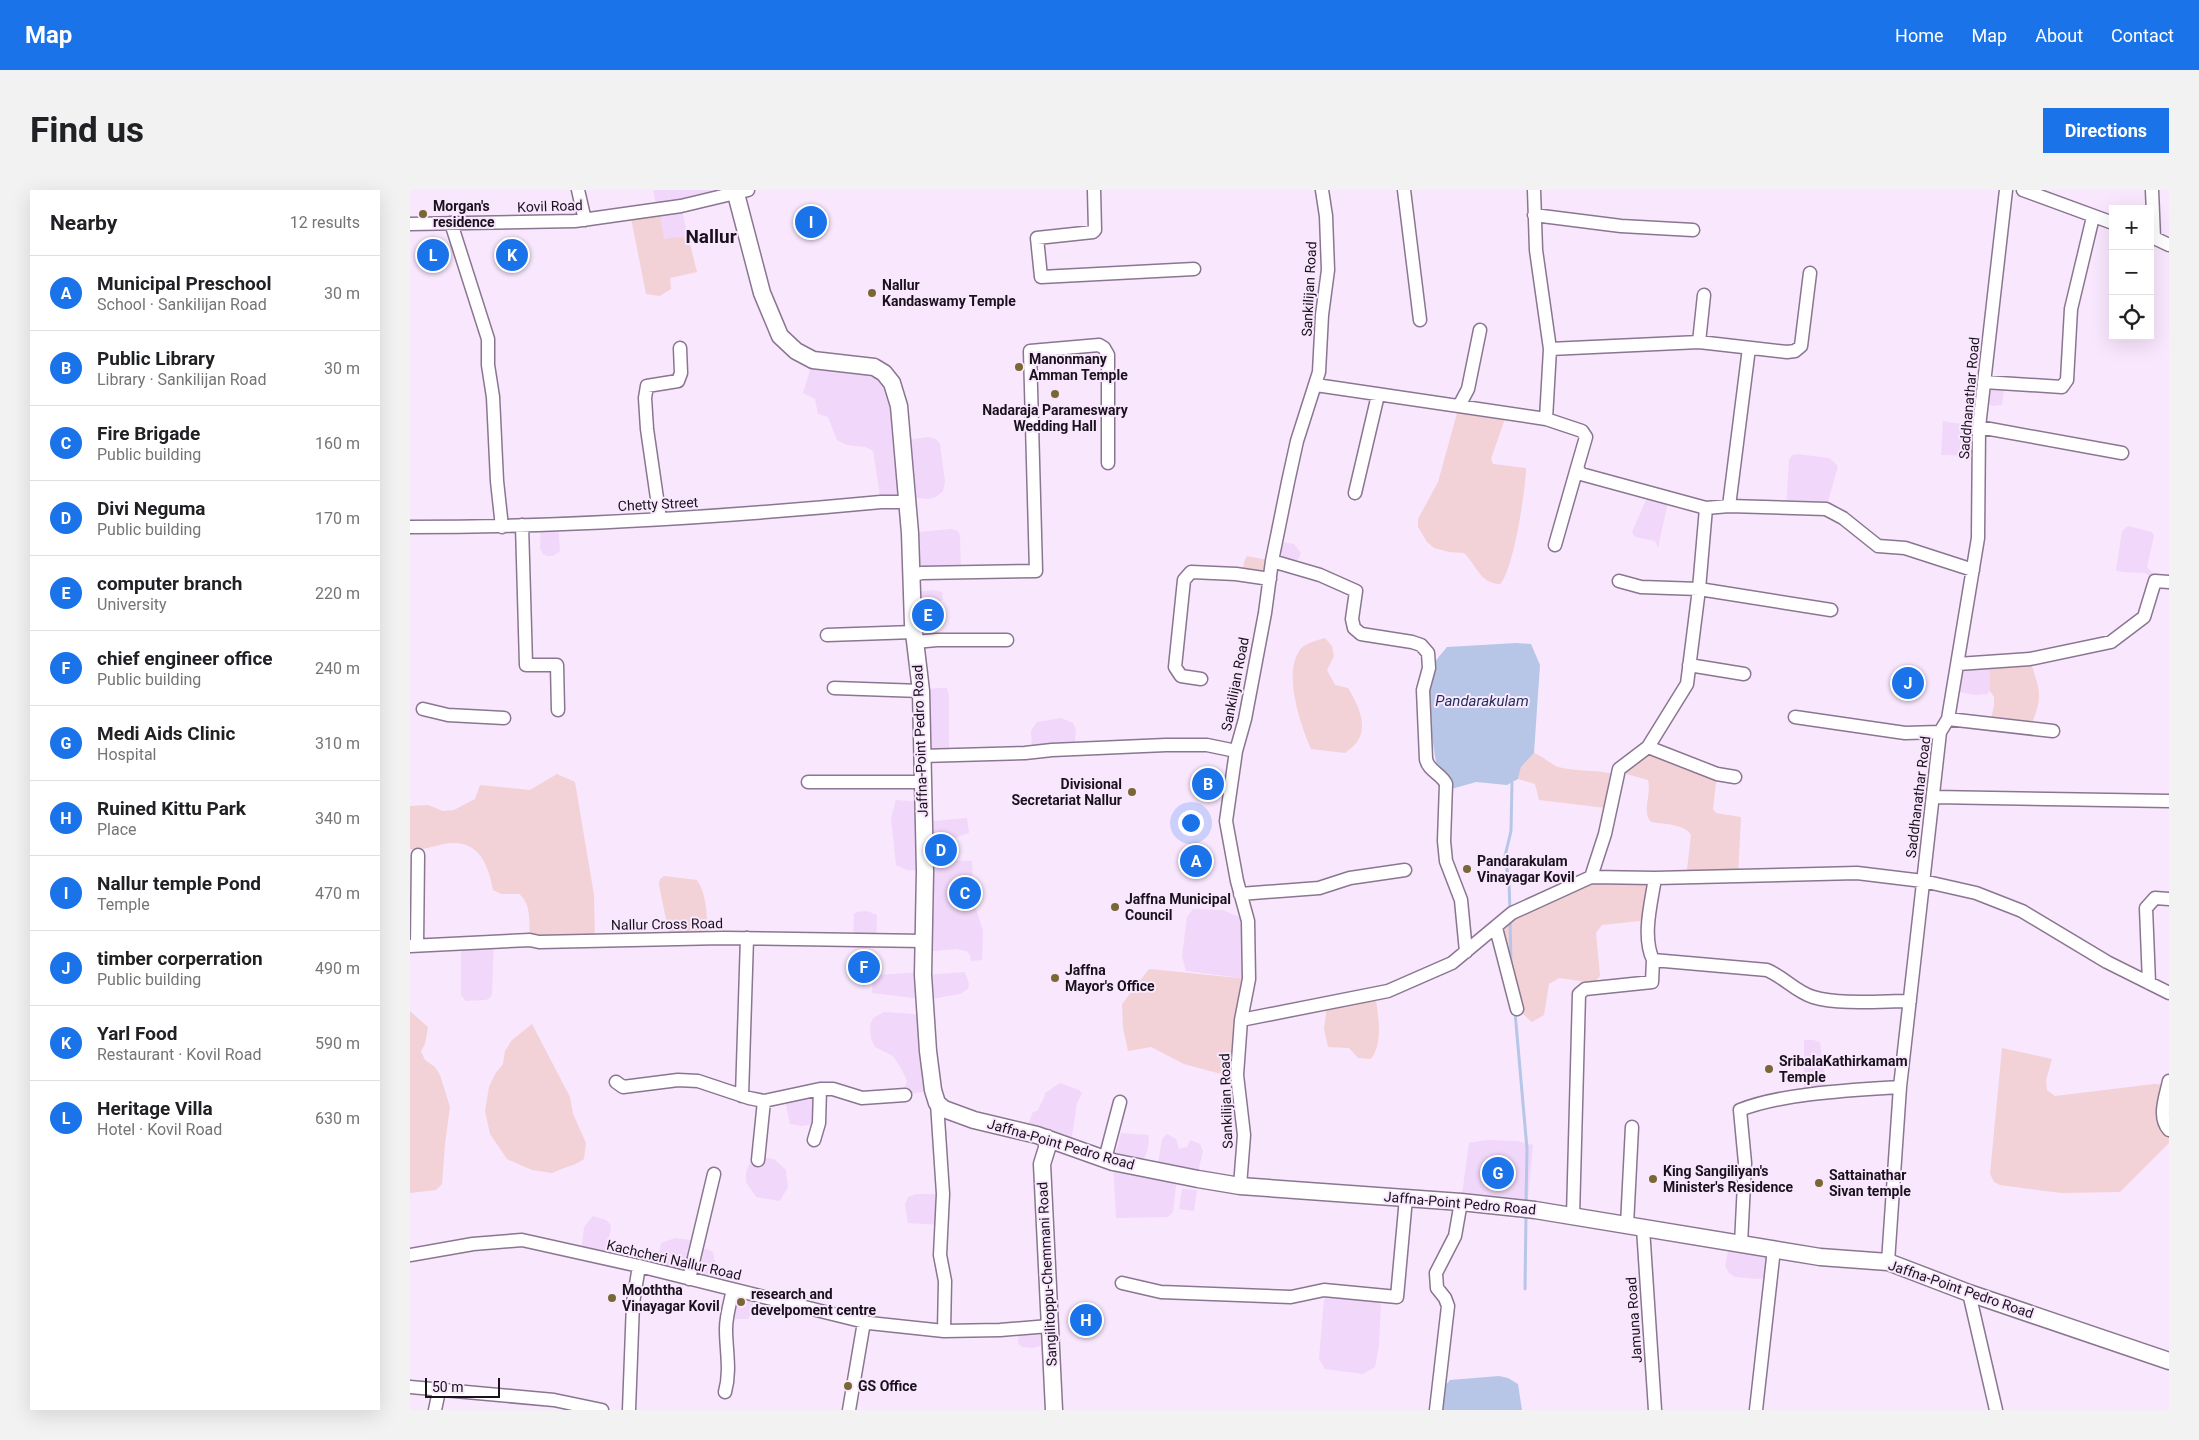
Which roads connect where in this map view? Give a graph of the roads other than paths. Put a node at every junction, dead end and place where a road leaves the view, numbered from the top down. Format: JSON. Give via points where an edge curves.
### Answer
{"nodes":[{"id":1,"x":578,"y":190,"type":"edge"},
{"id":2,"x":1094,"y":190,"type":"edge"},
{"id":3,"x":1322,"y":190,"type":"edge"},
{"id":4,"x":1404,"y":190,"type":"edge"},
{"id":5,"x":1534,"y":190,"type":"edge"},
{"id":6,"x":2006,"y":190,"type":"edge"},
{"id":7,"x":2024,"y":190,"type":"edge"},
{"id":8,"x":2152,"y":190,"type":"edge"},
{"id":9,"x":740,"y":191,"type":"edge"},
{"id":10,"x":2152,"y":205,"type":"edge"},
{"id":11,"x":1534,"y":215,"type":"junction"},
{"id":12,"x":2094,"y":217,"type":"junction"},
{"id":13,"x":585,"y":220,"type":"junction"},
{"id":14,"x":2109,"y":222,"type":"edge"},
{"id":15,"x":2109,"y":222,"type":"edge"},
{"id":16,"x":450,"y":223,"type":"junction"},
{"id":17,"x":410,"y":224,"type":"edge"},
{"id":18,"x":1693,"y":230,"type":"dead end"},
{"id":19,"x":2154,"y":238,"type":"edge"},
{"id":20,"x":2169,"y":245,"type":"edge"},
{"id":21,"x":1194,"y":269,"type":"dead end"},
{"id":22,"x":1810,"y":273,"type":"dead end"},
{"id":23,"x":1704,"y":295,"type":"dead end"},
{"id":24,"x":1420,"y":320,"type":"dead end"},
{"id":25,"x":1480,"y":330,"type":"dead end"},
{"id":26,"x":1699,"y":342,"type":"junction"},
{"id":27,"x":680,"y":348,"type":"dead end"},
{"id":28,"x":1749,"y":348,"type":"junction"},
{"id":29,"x":1550,"y":349,"type":"junction"},
{"id":30,"x":1984,"y":382,"type":"junction"},
{"id":31,"x":1316,"y":385,"type":"junction"},
{"id":32,"x":1378,"y":395,"type":"junction"},
{"id":33,"x":1460,"y":406,"type":"junction"},
{"id":34,"x":1546,"y":420,"type":"junction"},
{"id":35,"x":1979,"y":427,"type":"junction"},
{"id":36,"x":2122,"y":453,"type":"dead end"},
{"id":37,"x":1108,"y":463,"type":"dead end"},
{"id":38,"x":1577,"y":468,"type":"junction"},
{"id":39,"x":1355,"y":493,"type":"dead end"},
{"id":40,"x":908,"y":502,"type":"junction"},
{"id":41,"x":1728,"y":506,"type":"junction"},
{"id":42,"x":1706,"y":508,"type":"junction"},
{"id":43,"x":660,"y":519,"type":"junction"},
{"id":44,"x":522,"y":525,"type":"junction"},
{"id":45,"x":410,"y":527,"type":"edge"},
{"id":46,"x":502,"y":527,"type":"junction"},
{"id":47,"x":1555,"y":545,"type":"dead end"},
{"id":48,"x":1272,"y":562,"type":"junction"},
{"id":49,"x":1973,"y":570,"type":"junction"},
{"id":50,"x":912,"y":575,"type":"junction"},
{"id":51,"x":1270,"y":580,"type":"junction"},
{"id":52,"x":1619,"y":581,"type":"dead end"},
{"id":53,"x":2169,"y":582,"type":"edge"},
{"id":54,"x":1699,"y":589,"type":"junction"},
{"id":55,"x":1830,"y":610,"type":"dead end"},
{"id":56,"x":828,"y":634,"type":"dead end"},
{"id":57,"x":914,"y":637,"type":"junction"},
{"id":58,"x":1007,"y":640,"type":"dead end"},
{"id":59,"x":1689,"y":664,"type":"junction"},
{"id":60,"x":1958,"y":664,"type":"junction"},
{"id":61,"x":1744,"y":674,"type":"dead end"},
{"id":62,"x":1200,"y":679,"type":"dead end"},
{"id":63,"x":834,"y":688,"type":"dead end"},
{"id":64,"x":921,"y":690,"type":"junction"},
{"id":65,"x":423,"y":709,"type":"dead end"},
{"id":66,"x":558,"y":710,"type":"dead end"},
{"id":67,"x":1795,"y":717,"type":"dead end"},
{"id":68,"x":504,"y":718,"type":"dead end"},
{"id":69,"x":1948,"y":719,"type":"junction"},
{"id":70,"x":2053,"y":731,"type":"dead end"},
{"id":71,"x":1940,"y":732,"type":"junction"},
{"id":72,"x":1648,"y":747,"type":"junction"},
{"id":73,"x":1236,"y":751,"type":"junction"},
{"id":74,"x":922,"y":756,"type":"junction"},
{"id":75,"x":1735,"y":778,"type":"dead end"},
{"id":76,"x":808,"y":782,"type":"dead end"},
{"id":77,"x":923,"y":782,"type":"junction"},
{"id":78,"x":1934,"y":797,"type":"junction"},
{"id":79,"x":2169,"y":801,"type":"edge"},
{"id":80,"x":418,"y":855,"type":"dead end"},
{"id":81,"x":1405,"y":870,"type":"dead end"},
{"id":82,"x":1591,"y":877,"type":"junction"},
{"id":83,"x":1655,"y":878,"type":"junction"},
{"id":84,"x":1923,"y":881,"type":"junction"},
{"id":85,"x":1240,"y":894,"type":"junction"},
{"id":86,"x":2169,"y":899,"type":"edge"},
{"id":87,"x":1496,"y":928,"type":"junction"},
{"id":88,"x":746,"y":938,"type":"junction"},
{"id":89,"x":924,"y":941,"type":"junction"},
{"id":90,"x":413,"y":946,"type":"edge"},
{"id":91,"x":1466,"y":952,"type":"junction"},
{"id":92,"x":1653,"y":960,"type":"junction"},
{"id":93,"x":2150,"y":983,"type":"junction"},
{"id":94,"x":2169,"y":993,"type":"edge"},
{"id":95,"x":1910,"y":1001,"type":"junction"},
{"id":96,"x":1517,"y":1009,"type":"dead end"},
{"id":97,"x":1242,"y":1020,"type":"junction"},
{"id":98,"x":2169,"y":1081,"type":"edge"},
{"id":99,"x":616,"y":1082,"type":"dead end"},
{"id":100,"x":1900,"y":1087,"type":"junction"},
{"id":101,"x":820,"y":1089,"type":"junction"},
{"id":102,"x":905,"y":1095,"type":"dead end"},
{"id":103,"x":742,"y":1096,"type":"junction"},
{"id":104,"x":764,"y":1101,"type":"junction"},
{"id":105,"x":1120,"y":1102,"type":"dead end"},
{"id":106,"x":938,"y":1103,"type":"junction"},
{"id":107,"x":1632,"y":1127,"type":"dead end"},
{"id":108,"x":2169,"y":1130,"type":"edge"},
{"id":109,"x":1047,"y":1138,"type":"junction"},
{"id":110,"x":814,"y":1140,"type":"dead end"},
{"id":111,"x":1105,"y":1159,"type":"junction"},
{"id":112,"x":758,"y":1160,"type":"dead end"},
{"id":113,"x":714,"y":1174,"type":"dead end"},
{"id":114,"x":1240,"y":1186,"type":"junction"},
{"id":115,"x":1406,"y":1198,"type":"junction"},
{"id":116,"x":1461,"y":1202,"type":"junction"},
{"id":117,"x":1573,"y":1216,"type":"junction"},
{"id":118,"x":1627,"y":1225,"type":"junction"},
{"id":119,"x":1643,"y":1228,"type":"junction"},
{"id":120,"x":1741,"y":1244,"type":"junction"},
{"id":121,"x":1774,"y":1249,"type":"junction"},
{"id":122,"x":410,"y":1255,"type":"edge"},
{"id":123,"x":1888,"y":1262,"type":"junction"},
{"id":124,"x":639,"y":1266,"type":"junction"},
{"id":125,"x":689,"y":1279,"type":"junction"},
{"id":126,"x":1122,"y":1283,"type":"dead end"},
{"id":127,"x":733,"y":1290,"type":"junction"},
{"id":128,"x":1969,"y":1293,"type":"junction"},
{"id":129,"x":864,"y":1322,"type":"junction"},
{"id":130,"x":1049,"y":1326,"type":"junction"},
{"id":131,"x":944,"y":1331,"type":"junction"},
{"id":132,"x":2169,"y":1361,"type":"edge"},
{"id":133,"x":410,"y":1387,"type":"edge"},
{"id":134,"x":439,"y":1391,"type":"junction"},
{"id":135,"x":725,"y":1392,"type":"dead end"},
{"id":136,"x":436,"y":1410,"type":"edge"},
{"id":137,"x":602,"y":1410,"type":"edge"},
{"id":138,"x":629,"y":1410,"type":"edge"},
{"id":139,"x":849,"y":1410,"type":"edge"},
{"id":140,"x":1054,"y":1410,"type":"edge"},
{"id":141,"x":1436,"y":1410,"type":"edge"},
{"id":142,"x":1655,"y":1410,"type":"edge"},
{"id":143,"x":1756,"y":1410,"type":"edge"},
{"id":144,"x":1996,"y":1410,"type":"edge"}],
"edges":[{"from":1,"to":13,"type":"street"},
{"from":2,"to":21,"type":"street","via":[[1093,232],[1037,238],[1041,276]]},
{"from":3,"to":31,"type":"street","name":"Sankilijan Road","via":[[1328,270]]},
{"from":4,"to":24,"type":"street"},
{"from":5,"to":11,"type":"street"},
{"from":6,"to":30,"type":"street","name":"Saddhanathar Road"},
{"from":7,"to":12,"type":"street"},
{"from":7,"to":15,"type":"street"},
{"from":8,"to":10,"type":"street"},
{"from":9,"to":13,"type":"street","name":"Kovil Road","via":[[680,206]]},
{"from":9,"to":40,"type":"main road","name":"Jaffna-Point Pedro Road","via":[[762,293],[780,336],[796,351],[813,360],[874,367],[884,372],[892,383],[900,406]]},
{"from":11,"to":18,"type":"street","via":[[1621,226]]},
{"from":11,"to":29,"type":"street"},
{"from":12,"to":14,"type":"street"},
{"from":12,"to":30,"type":"street","via":[[2070,309],[2067,380],[2062,387]]},
{"from":13,"to":16,"type":"street","name":"Kovil Road"},
{"from":16,"to":17,"type":"street","name":"Kovil Road"},
{"from":16,"to":46,"type":"street","via":[[488,339]]},
{"from":19,"to":20,"type":"street"},
{"from":22,"to":28,"type":"street","via":[[1800,346],[1787,352]]},
{"from":23,"to":26,"type":"street"},
{"from":25,"to":33,"type":"street","via":[[1468,389]]},
{"from":26,"to":28,"type":"street"},
{"from":26,"to":29,"type":"street"},
{"from":27,"to":43,"type":"street","via":[[682,373],[678,381],[647,386],[645,398]]},
{"from":28,"to":41,"type":"street"},
{"from":29,"to":34,"type":"street"},
{"from":30,"to":35,"type":"street","name":"Saddhanathar Road"},
{"from":31,"to":32,"type":"street"},
{"from":31,"to":48,"type":"street","name":"Sankilijan Road","via":[[1297,441]]},
{"from":32,"to":33,"type":"street"},
{"from":32,"to":39,"type":"street"},
{"from":33,"to":34,"type":"street"},
{"from":34,"to":38,"type":"street","via":[[1582,431],[1586,437]]},
{"from":35,"to":36,"type":"street"},
{"from":35,"to":49,"type":"street","name":"Saddhanathar Road","via":[[1978,538]]},
{"from":37,"to":50,"type":"street","via":[[1108,355],[1104,348],[1091,346],[1030,351],[1036,571]]},
{"from":38,"to":42,"type":"street","via":[[1581,474]]},
{"from":38,"to":47,"type":"street"},
{"from":40,"to":43,"type":"street","name":"Chetty Street"},
{"from":40,"to":50,"type":"main road","name":"Jaffna-Point Pedro Road"},
{"from":41,"to":42,"type":"street"},
{"from":41,"to":49,"type":"street","via":[[1826,509],[1843,518],[1878,546],[1905,548]]},
{"from":42,"to":54,"type":"street"},
{"from":43,"to":44,"type":"street","name":"Chetty Street"},
{"from":44,"to":46,"type":"street","name":"Chetty Street"},
{"from":44,"to":66,"type":"street","via":[[526,665],[557,665]]},
{"from":45,"to":46,"type":"street","name":"Chetty Street"},
{"from":48,"to":51,"type":"street","name":"Sankilijan Road"},
{"from":48,"to":91,"type":"street","via":[[1320,575],[1356,591],[1352,618],[1354,628],[1361,634],[1412,642],[1428,653],[1429,668],[1423,690],[1426,759],[1446,784],[1446,861],[1461,900]]},
{"from":49,"to":60,"type":"street","name":"Saddhanathar Road"},
{"from":50,"to":57,"type":"main road","name":"Jaffna-Point Pedro Road"},
{"from":51,"to":62,"type":"street","via":[[1236,574],[1191,572],[1184,580],[1175,667],[1181,676]]},
{"from":51,"to":73,"type":"street","name":"Sankilijan Road","via":[[1245,719]]},
{"from":52,"to":54,"type":"street","via":[[1641,587]]},
{"from":53,"to":60,"type":"street","via":[[2155,581],[2144,617],[2111,642],[2030,659]]},
{"from":54,"to":55,"type":"street"},
{"from":54,"to":59,"type":"street"},
{"from":56,"to":57,"type":"street"},
{"from":57,"to":58,"type":"street"},
{"from":57,"to":64,"type":"main road","name":"Jaffna-Point Pedro Road"},
{"from":59,"to":61,"type":"street"},
{"from":59,"to":72,"type":"street","via":[[1687,684]]},
{"from":60,"to":69,"type":"street","name":"Saddhanathar Road"},
{"from":63,"to":64,"type":"street"},
{"from":64,"to":74,"type":"main road","name":"Jaffna-Point Pedro Road"},
{"from":65,"to":68,"type":"street","via":[[448,715]]},
{"from":67,"to":71,"type":"street","via":[[1905,734]]},
{"from":69,"to":70,"type":"street"},
{"from":69,"to":71,"type":"street","name":"Saddhanathar Road"},
{"from":71,"to":78,"type":"street","name":"Saddhanathar Road"},
{"from":72,"to":75,"type":"street"},
{"from":72,"to":82,"type":"street","via":[[1619,769],[1605,834]]},
{"from":73,"to":74,"type":"street","via":[[1207,744]]},
{"from":73,"to":85,"type":"street","name":"Sankilijan Road","via":[[1226,821]]},
{"from":74,"to":77,"type":"main road","name":"Jaffna-Point Pedro Road"},
{"from":76,"to":77,"type":"street"},
{"from":77,"to":89,"type":"main road","name":"Jaffna-Point Pedro Road"},
{"from":78,"to":79,"type":"street"},
{"from":78,"to":84,"type":"street","name":"Saddhanathar Road"},
{"from":80,"to":90,"type":"street"},
{"from":81,"to":85,"type":"street","via":[[1350,878],[1319,888]]},
{"from":82,"to":83,"type":"street"},
{"from":82,"to":87,"type":"street","via":[[1512,913]]},
{"from":83,"to":84,"type":"street","via":[[1857,873]]},
{"from":83,"to":92,"type":"street","via":[[1648,940]]},
{"from":84,"to":93,"type":"street","via":[[1976,893],[2022,911],[2107,962]]},
{"from":84,"to":95,"type":"street","name":"Saddhanathar Road"},
{"from":85,"to":97,"type":"street","name":"Sankilijan Road","via":[[1248,921],[1249,979]]},
{"from":86,"to":93,"type":"street","via":[[2155,898],[2146,908]]},
{"from":87,"to":91,"type":"street"},
{"from":87,"to":96,"type":"street"},
{"from":88,"to":89,"type":"street","name":"Nallur Cross Road"},
{"from":88,"to":90,"type":"street","name":"Nallur Cross Road","via":[[530,940]]},
{"from":88,"to":103,"type":"street"},
{"from":89,"to":106,"type":"main road","name":"Jaffna-Point Pedro Road","via":[[928,1051]]},
{"from":91,"to":97,"type":"street","via":[[1452,963],[1388,991]]},
{"from":92,"to":95,"type":"street","via":[[1767,970],[1800,991],[1831,1000]]},
{"from":92,"to":117,"type":"street","via":[[1652,982],[1585,989],[1579,994]]},
{"from":93,"to":94,"type":"street"},
{"from":95,"to":100,"type":"street","name":"Saddhanathar Road"},
{"from":97,"to":114,"type":"street","name":"Sankilijan Road","via":[[1238,1075],[1244,1135]]},
{"from":98,"to":108,"type":"street","via":[[2163,1114]]},
{"from":99,"to":103,"type":"street","via":[[623,1087],[678,1080],[698,1081]]},
{"from":100,"to":120,"type":"street","via":[[1786,1099],[1740,1110],[1744,1163]]},
{"from":100,"to":123,"type":"street","name":"Saddhanathar Road"},
{"from":101,"to":102,"type":"street","via":[[833,1089],[862,1098]]},
{"from":101,"to":104,"type":"street"},
{"from":101,"to":110,"type":"street","via":[[819,1123]]},
{"from":103,"to":104,"type":"street"},
{"from":104,"to":112,"type":"street"},
{"from":105,"to":111,"type":"street"},
{"from":106,"to":109,"type":"main road","name":"Jaffna-Point Pedro Road","via":[[944,1109],[974,1120]]},
{"from":106,"to":131,"type":"street","via":[[943,1194],[940,1255],[945,1281]]},
{"from":107,"to":118,"type":"street"},
{"from":109,"to":111,"type":"main road","name":"Jaffna-Point Pedro Road"},
{"from":109,"to":130,"type":"main road","name":"Sangilitoppu-Chemmani Road","via":[[1042,1164]]},
{"from":111,"to":114,"type":"main road","name":"Jaffna-Point Pedro Road","via":[[1176,1176]]},
{"from":113,"to":125,"type":"street"},
{"from":114,"to":115,"type":"main road","name":"Jaffna-Point Pedro Road"},
{"from":115,"to":116,"type":"main road","name":"Jaffna-Point Pedro Road"},
{"from":115,"to":126,"type":"street","via":[[1397,1297],[1324,1290],[1291,1297],[1161,1292]]},
{"from":116,"to":117,"type":"main road","name":"Jaffna-Point Pedro Road"},
{"from":116,"to":141,"type":"street","via":[[1455,1236],[1436,1272],[1437,1288],[1448,1306]]},
{"from":117,"to":118,"type":"main road","name":"Jaffna-Point Pedro Road"},
{"from":118,"to":119,"type":"main road","name":"Jaffna-Point Pedro Road"},
{"from":119,"to":120,"type":"main road","name":"Jaffna-Point Pedro Road"},
{"from":119,"to":142,"type":"street","name":"Jamuna Road"},
{"from":120,"to":121,"type":"main road","name":"Jaffna-Point Pedro Road"},
{"from":121,"to":123,"type":"main road","name":"Jaffna-Point Pedro Road","via":[[1820,1257]]},
{"from":121,"to":143,"type":"street"},
{"from":122,"to":124,"type":"street","name":"Kachcheri Nallur Road","via":[[522,1240]]},
{"from":123,"to":128,"type":"main road","name":"Jaffna-Point Pedro Road"},
{"from":124,"to":125,"type":"street","name":"Kachcheri Nallur Road"},
{"from":124,"to":138,"type":"street","via":[[633,1302]]},
{"from":125,"to":127,"type":"street","name":"Kachcheri Nallur Road"},
{"from":127,"to":129,"type":"street","name":"Kachcheri Nallur Road"},
{"from":127,"to":135,"type":"street","via":[[726,1330],[729,1359]]},
{"from":128,"to":132,"type":"main road","name":"Jaffna-Point Pedro Road"},
{"from":128,"to":144,"type":"street"},
{"from":129,"to":131,"type":"street","name":"Kachcheri Nallur Road"},
{"from":129,"to":139,"type":"street"},
{"from":130,"to":131,"type":"street","name":"Kachcheri Nallur Road"},
{"from":130,"to":140,"type":"main road","name":"Sangilitoppu-Chemmani Road"},
{"from":133,"to":134,"type":"street"},
{"from":134,"to":136,"type":"street"},
{"from":134,"to":137,"type":"street","via":[[554,1400]]}]}
